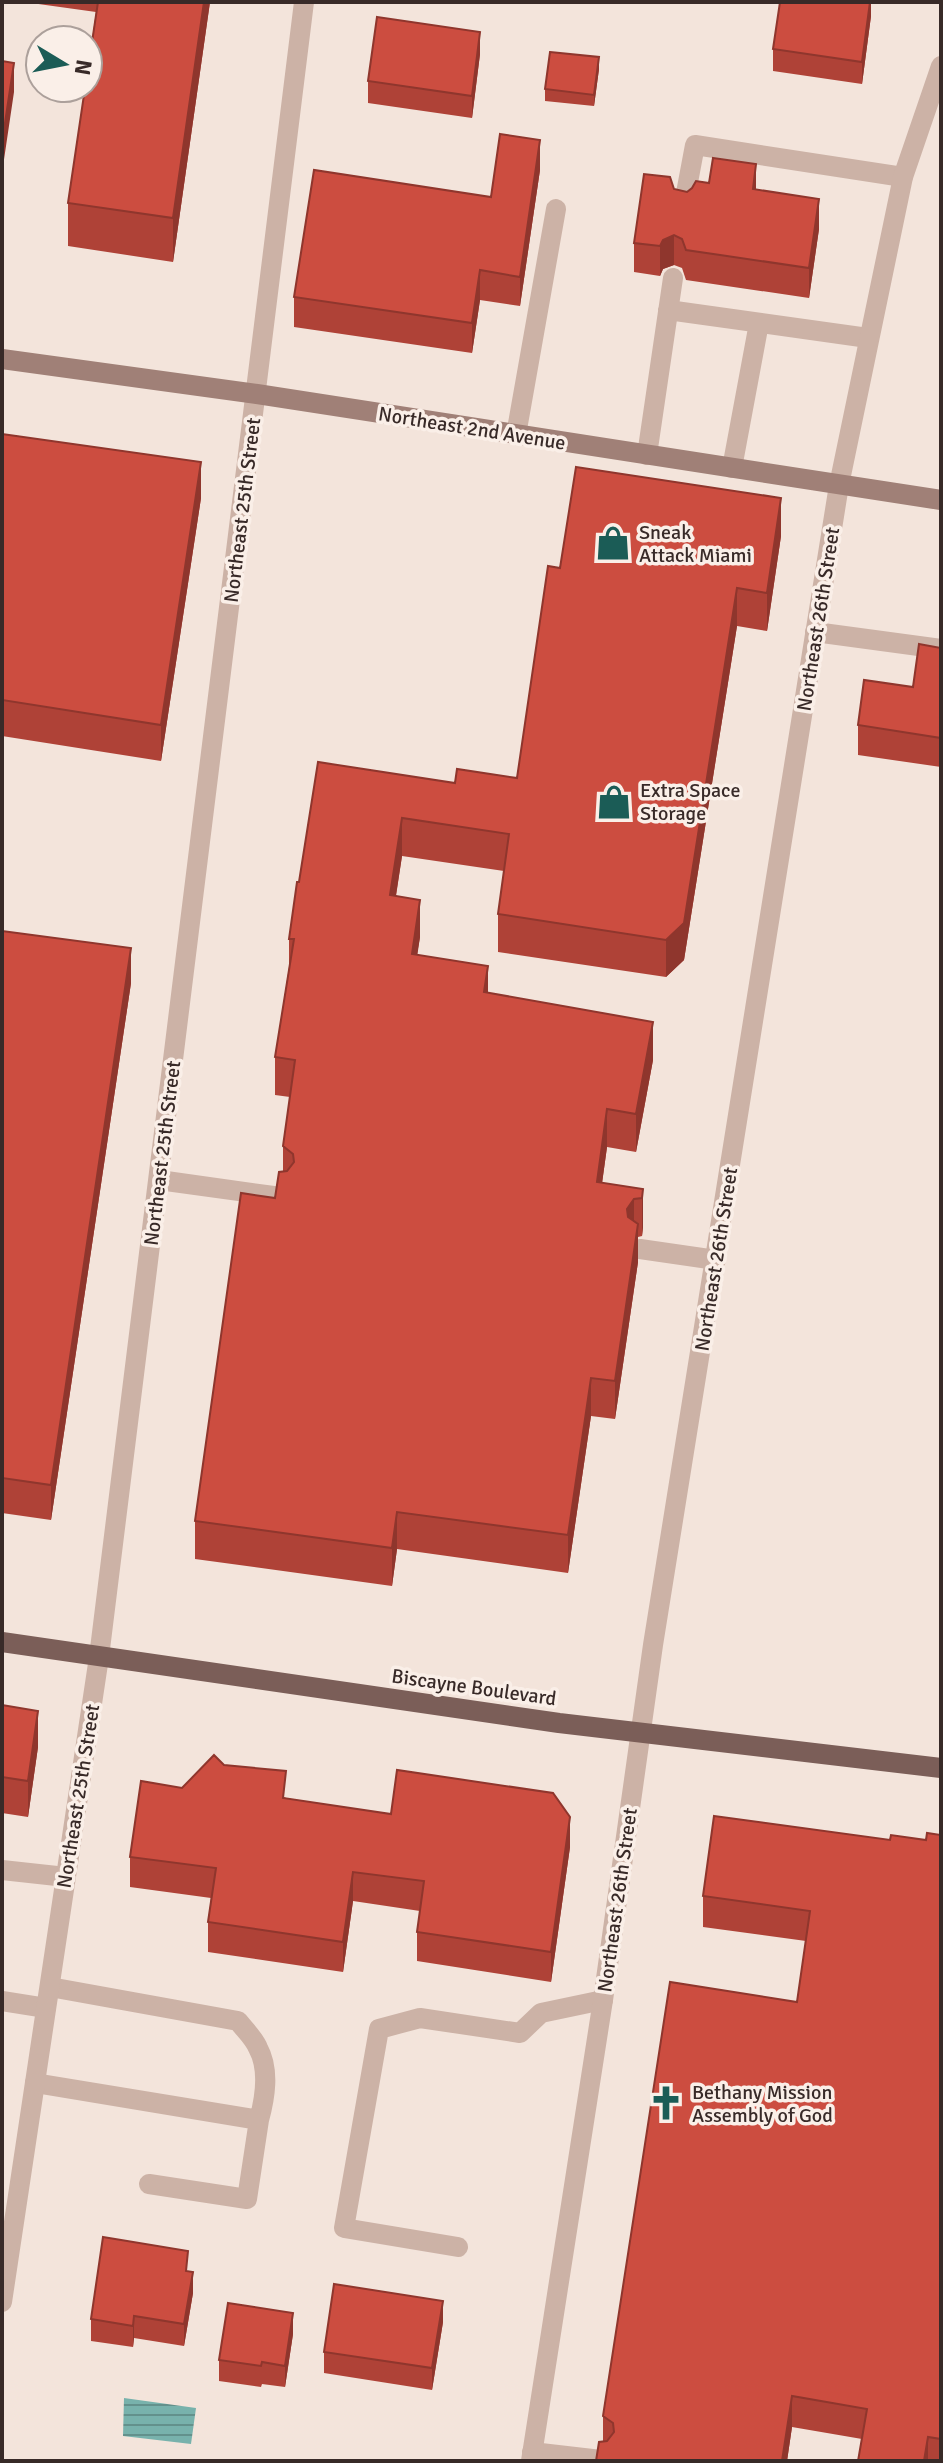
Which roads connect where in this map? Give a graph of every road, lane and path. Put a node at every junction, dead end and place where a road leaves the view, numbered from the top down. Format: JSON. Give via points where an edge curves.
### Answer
{"nodes":[{"id":1,"x":304,"y":2,"type":"edge"},
{"id":2,"x":941,"y":66,"type":"edge"},
{"id":3,"x":903,"y":177,"type":"junction"},
{"id":4,"x":556,"y":209,"type":"dead end"},
{"id":5,"x":683,"y":209,"type":"edge"},
{"id":6,"x":673,"y":278,"type":"dead end"},
{"id":7,"x":668,"y":310,"type":"junction"},
{"id":8,"x":759,"y":323,"type":"junction"},
{"id":9,"x":868,"y":338,"type":"junction"},
{"id":10,"x":2,"y":359,"type":"edge"},
{"id":11,"x":257,"y":394,"type":"junction"},
{"id":12,"x":516,"y":435,"type":"junction"},
{"id":13,"x":647,"y":455,"type":"junction"},
{"id":14,"x":732,"y":468,"type":"junction"},
{"id":15,"x":839,"y":485,"type":"junction"},
{"id":16,"x":941,"y":500,"type":"edge"},
{"id":17,"x":815,"y":632,"type":"junction"},
{"id":18,"x":941,"y":649,"type":"edge"},
{"id":19,"x":159,"y":1180,"type":"junction"},
{"id":20,"x":281,"y":1197,"type":"edge"},
{"id":21,"x":640,"y":1249,"type":"edge"},
{"id":22,"x":716,"y":1260,"type":"junction"},
{"id":23,"x":2,"y":1642,"type":"edge"},
{"id":24,"x":99,"y":1657,"type":"junction"},
{"id":25,"x":640,"y":1734,"type":"junction"},
{"id":26,"x":941,"y":1768,"type":"edge"},
{"id":27,"x":2,"y":1870,"type":"edge"},
{"id":28,"x":66,"y":1877,"type":"junction"},
{"id":29,"x":48,"y":1998,"type":"junction"},
{"id":30,"x":603,"y":2000,"type":"junction"},
{"id":31,"x":2,"y":2001,"type":"edge"},
{"id":32,"x":35,"y":2083,"type":"junction"},
{"id":33,"x":259,"y":2120,"type":"junction"},
{"id":34,"x":149,"y":2184,"type":"dead end"},
{"id":35,"x":458,"y":2247,"type":"dead end"},
{"id":36,"x":2,"y":2302,"type":"edge"},
{"id":37,"x":532,"y":2457,"type":"edge"},
{"id":38,"x":601,"y":2460,"type":"edge"}],
"edges":[{"from":1,"to":11,"type":"street","name":"Northeast 25th Street"},
{"from":2,"to":3,"type":"street","name":"Northeast 26th Street"},
{"from":3,"to":5,"type":"street","via":[[695,145]]},
{"from":3,"to":9,"type":"street","name":"Northeast 26th Street"},
{"from":4,"to":12,"type":"street"},
{"from":6,"to":7,"type":"street"},
{"from":7,"to":8,"type":"street"},
{"from":7,"to":13,"type":"street"},
{"from":8,"to":9,"type":"street"},
{"from":8,"to":14,"type":"street"},
{"from":9,"to":15,"type":"street","name":"Northeast 26th Street"},
{"from":10,"to":11,"type":"main road","name":"Northeast 2nd Avenue"},
{"from":11,"to":12,"type":"main road","name":"Northeast 2nd Avenue"},
{"from":11,"to":19,"type":"street","name":"Northeast 25th Street"},
{"from":12,"to":13,"type":"main road","name":"Northeast 2nd Avenue"},
{"from":13,"to":14,"type":"main road","name":"Northeast 2nd Avenue"},
{"from":14,"to":15,"type":"main road","name":"Northeast 2nd Avenue"},
{"from":15,"to":16,"type":"main road","name":"Northeast 2nd Avenue"},
{"from":15,"to":17,"type":"street","name":"Northeast 26th Street"},
{"from":17,"to":18,"type":"street"},
{"from":17,"to":22,"type":"street","name":"Northeast 26th Street"},
{"from":19,"to":20,"type":"street"},
{"from":19,"to":24,"type":"street","name":"Northeast 25th Street"},
{"from":21,"to":22,"type":"street"},
{"from":22,"to":25,"type":"street","name":"Northeast 26th Street"},
{"from":23,"to":24,"type":"main road","name":"Biscayne Boulevard"},
{"from":24,"to":25,"type":"main road","name":"Biscayne Boulevard"},
{"from":24,"to":28,"type":"street","name":"Northeast 25th Street"},
{"from":25,"to":26,"type":"main road","name":"Biscayne Boulevard"},
{"from":25,"to":30,"type":"street","name":"Northeast 26th Street"},
{"from":27,"to":28,"type":"street"},
{"from":28,"to":29,"type":"street","name":"Northeast 25th Street"},
{"from":29,"to":31,"type":"street"},
{"from":29,"to":32,"type":"street","name":"Northeast 25th Street"},
{"from":29,"to":33,"type":"street","via":[[238,2021],[259,2049],[266,2082]]},
{"from":30,"to":35,"type":"street","via":[[541,2013],[520,2033],[420,2018],[379,2029],[344,2228]]},
{"from":30,"to":37,"type":"street","name":"Northeast 26th Street"},
{"from":32,"to":33,"type":"street"},
{"from":32,"to":36,"type":"street","name":"Northeast 25th Street"},
{"from":33,"to":34,"type":"street","via":[[247,2199]]},
{"from":37,"to":38,"type":"street"}]}
